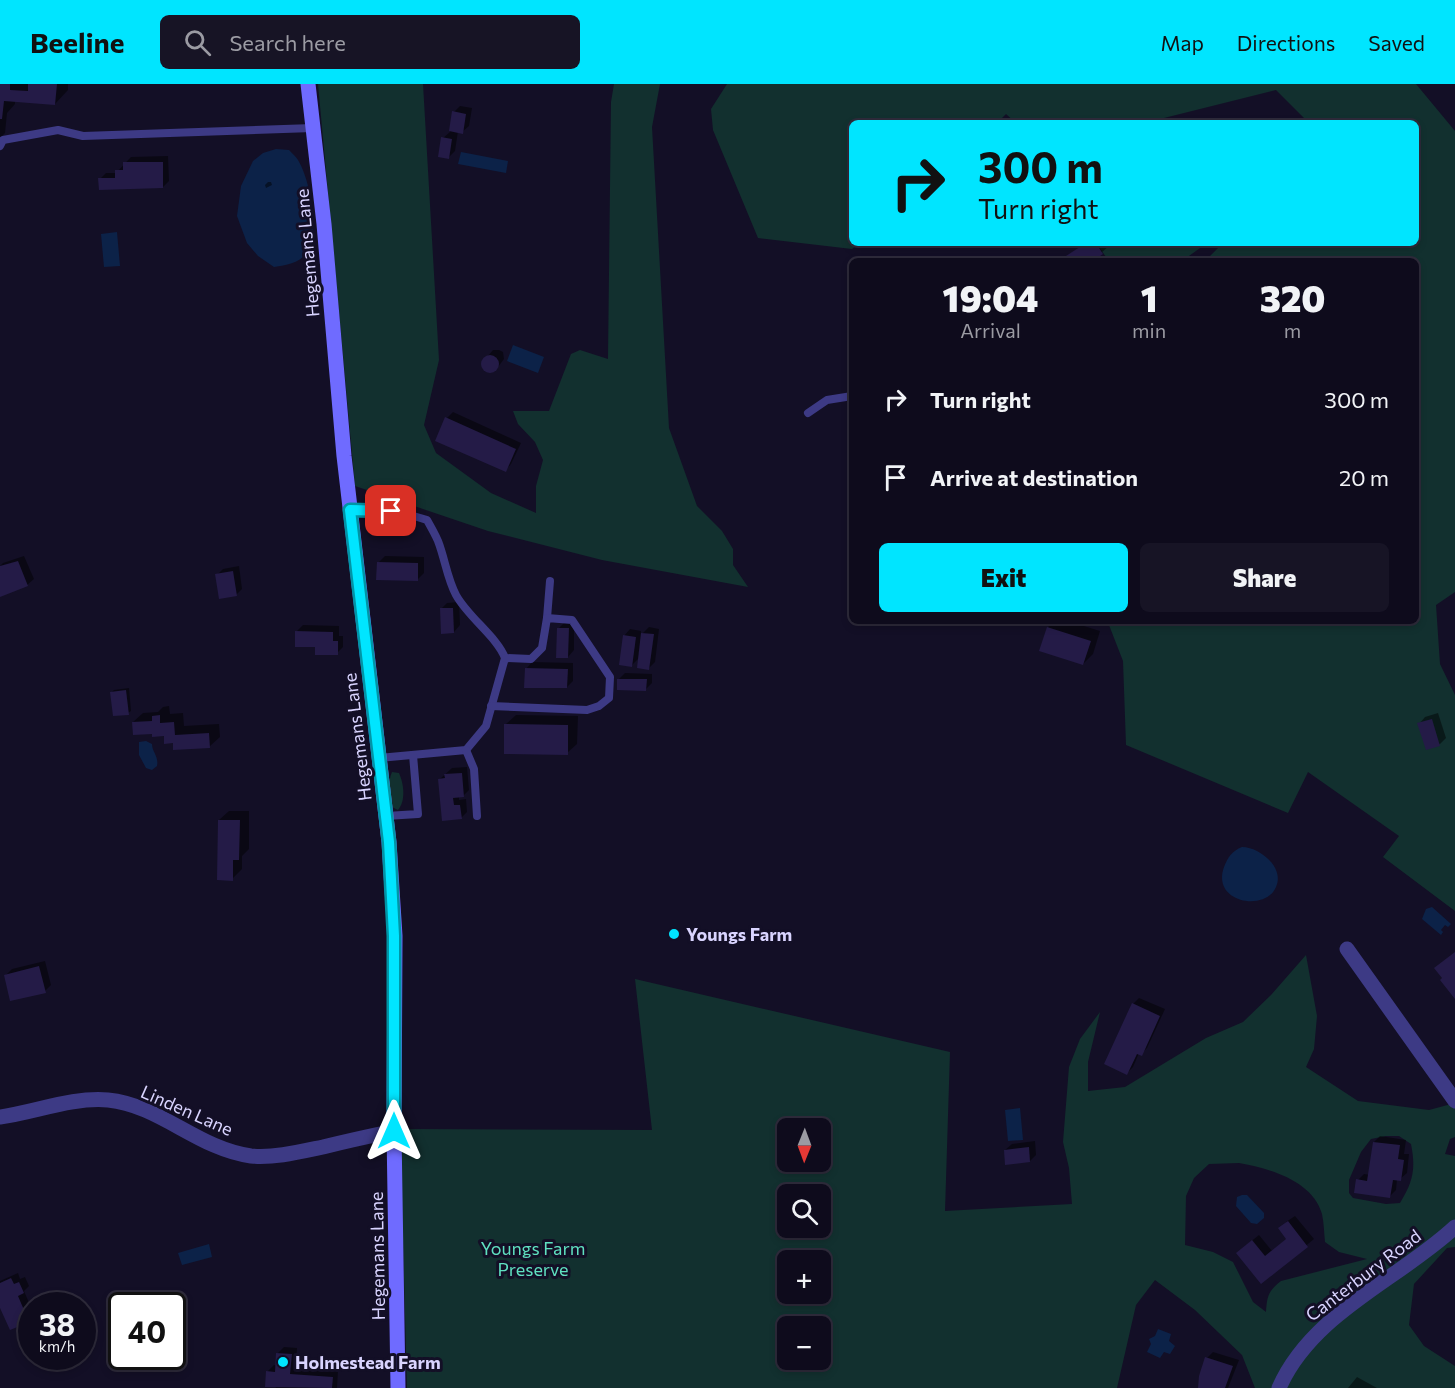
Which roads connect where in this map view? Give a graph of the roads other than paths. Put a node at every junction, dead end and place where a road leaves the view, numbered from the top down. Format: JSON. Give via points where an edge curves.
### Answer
{"nodes":[{"id":1,"x":308,"y":84,"type":"edge"},
{"id":2,"x":313,"y":128,"type":"junction"},
{"id":3,"x":0,"y":146,"type":"edge"},
{"id":4,"x":849,"y":396,"type":"edge"},
{"id":5,"x":808,"y":412,"type":"dead end"},
{"id":6,"x":350,"y":510,"type":"junction"},
{"id":7,"x":550,"y":581,"type":"dead end"},
{"id":8,"x":547,"y":618,"type":"junction"},
{"id":9,"x":505,"y":658,"type":"junction"},
{"id":10,"x":491,"y":706,"type":"junction"},
{"id":11,"x":466,"y":750,"type":"junction"},
{"id":12,"x":413,"y":754,"type":"junction"},
{"id":13,"x":379,"y":758,"type":"junction"},
{"id":14,"x":386,"y":816,"type":"junction"},
{"id":15,"x":477,"y":816,"type":"dead end"},
{"id":16,"x":1347,"y":950,"type":"dead end"},
{"id":17,"x":1455,"y":1101,"type":"edge"},
{"id":18,"x":0,"y":1117,"type":"edge"},
{"id":19,"x":394,"y":1131,"type":"junction"},
{"id":20,"x":1455,"y":1227,"type":"edge"},
{"id":21,"x":398,"y":1388,"type":"edge"},
{"id":22,"x":1279,"y":1388,"type":"edge"}],
"edges":[{"from":1,"to":2,"type":"street","name":"Hegemans Lane"},
{"from":2,"to":3,"type":"lane","via":[[83,136],[58,130],[3,140]]},
{"from":2,"to":6,"type":"street","name":"Hegemans Lane"},
{"from":4,"to":5,"type":"lane","via":[[827,400]]},
{"from":6,"to":9,"type":"lane","via":[[406,512],[427,520],[457,596],[502,649]]},
{"from":6,"to":13,"type":"street","name":"Hegemans Lane"},
{"from":7,"to":8,"type":"lane"},
{"from":8,"to":9,"type":"lane","via":[[542,648],[531,659]]},
{"from":8,"to":10,"type":"lane","via":[[572,620],[610,677],[609,698],[587,710]]},
{"from":9,"to":10,"type":"lane"},
{"from":10,"to":11,"type":"lane","via":[[486,726]]},
{"from":11,"to":12,"type":"lane"},
{"from":11,"to":15,"type":"lane","via":[[474,769]]},
{"from":12,"to":13,"type":"lane"},
{"from":12,"to":14,"type":"lane","via":[[418,814]]},
{"from":13,"to":14,"type":"street","name":"Hegemans Lane"},
{"from":14,"to":19,"type":"street","name":"Hegemans Lane","via":[[394,936]]},
{"from":16,"to":17,"type":"street"},
{"from":18,"to":19,"type":"street","name":"Linden Lane","via":[[58,1104],[109,1101],[152,1113],[207,1144],[253,1156],[289,1154]]},
{"from":19,"to":21,"type":"street","name":"Hegemans Lane"},
{"from":20,"to":22,"type":"street","name":"Canterbury Road","via":[[1342,1311],[1305,1347]]}]}
